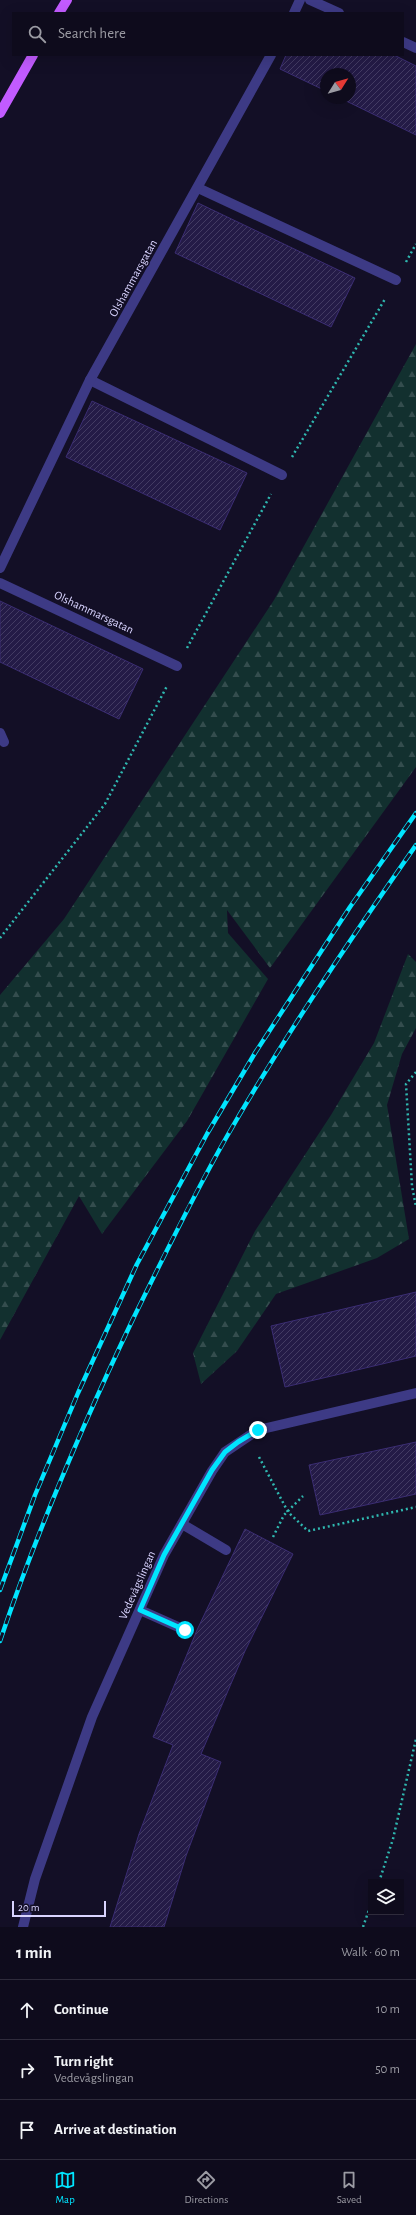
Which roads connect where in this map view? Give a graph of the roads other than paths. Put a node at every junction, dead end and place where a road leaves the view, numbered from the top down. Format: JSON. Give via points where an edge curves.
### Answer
{"nodes":[{"id":1,"x":67,"y":0,"type":"edge"},
{"id":2,"x":300,"y":0,"type":"edge"},
{"id":3,"x":310,"y":0,"type":"edge"},
{"id":4,"x":60,"y":12,"type":"edge"},
{"id":5,"x":294,"y":12,"type":"edge"},
{"id":6,"x":337,"y":12,"type":"edge"},
{"id":7,"x":404,"y":42,"type":"edge"},
{"id":8,"x":416,"y":48,"type":"edge"},
{"id":9,"x":32,"y":56,"type":"edge"},
{"id":10,"x":270,"y":56,"type":"edge"},
{"id":11,"x":0,"y":113,"type":"edge"},
{"id":12,"x":198,"y":188,"type":"junction"},
{"id":13,"x":396,"y":280,"type":"road end"},
{"id":14,"x":90,"y":380,"type":"junction"},
{"id":15,"x":282,"y":475,"type":"road end"},
{"id":16,"x":0,"y":568,"type":"edge"},
{"id":17,"x":0,"y":583,"type":"edge"},
{"id":18,"x":177,"y":666,"type":"road end"},
{"id":19,"x":416,"y":1393,"type":"edge"},
{"id":20,"x":182,"y":1524,"type":"junction"},
{"id":21,"x":226,"y":1550,"type":"dead end"},
{"id":22,"x":140,"y":1610,"type":"junction"},
{"id":23,"x":185,"y":1630,"type":"dead end"},
{"id":24,"x":23,"y":1927,"type":"edge"}],
"edges":[{"from":1,"to":4,"type":"main road"},
{"from":2,"to":5,"type":"street"},
{"from":3,"to":6,"type":"street"},
{"from":7,"to":8,"type":"street"},
{"from":9,"to":11,"type":"main road"},
{"from":10,"to":12,"type":"street","name":"Olshammarsgatan"},
{"from":12,"to":13,"type":"street"},
{"from":12,"to":14,"type":"street","name":"Olshammarsgatan"},
{"from":14,"to":15,"type":"street"},
{"from":14,"to":16,"type":"street","name":"Olshammarsgatan"},
{"from":17,"to":18,"type":"street","name":"Olshammarsgatan"},
{"from":19,"to":20,"type":"street","name":"Vedevågslingan","via":[[258,1430],[225,1452]]},
{"from":20,"to":21,"type":"street"},
{"from":20,"to":22,"type":"street","name":"Vedevågslingan","via":[[164,1555]]},
{"from":22,"to":23,"type":"street"},
{"from":22,"to":24,"type":"street","name":"Vedevågslingan","via":[[92,1717],[35,1879]]}]}
